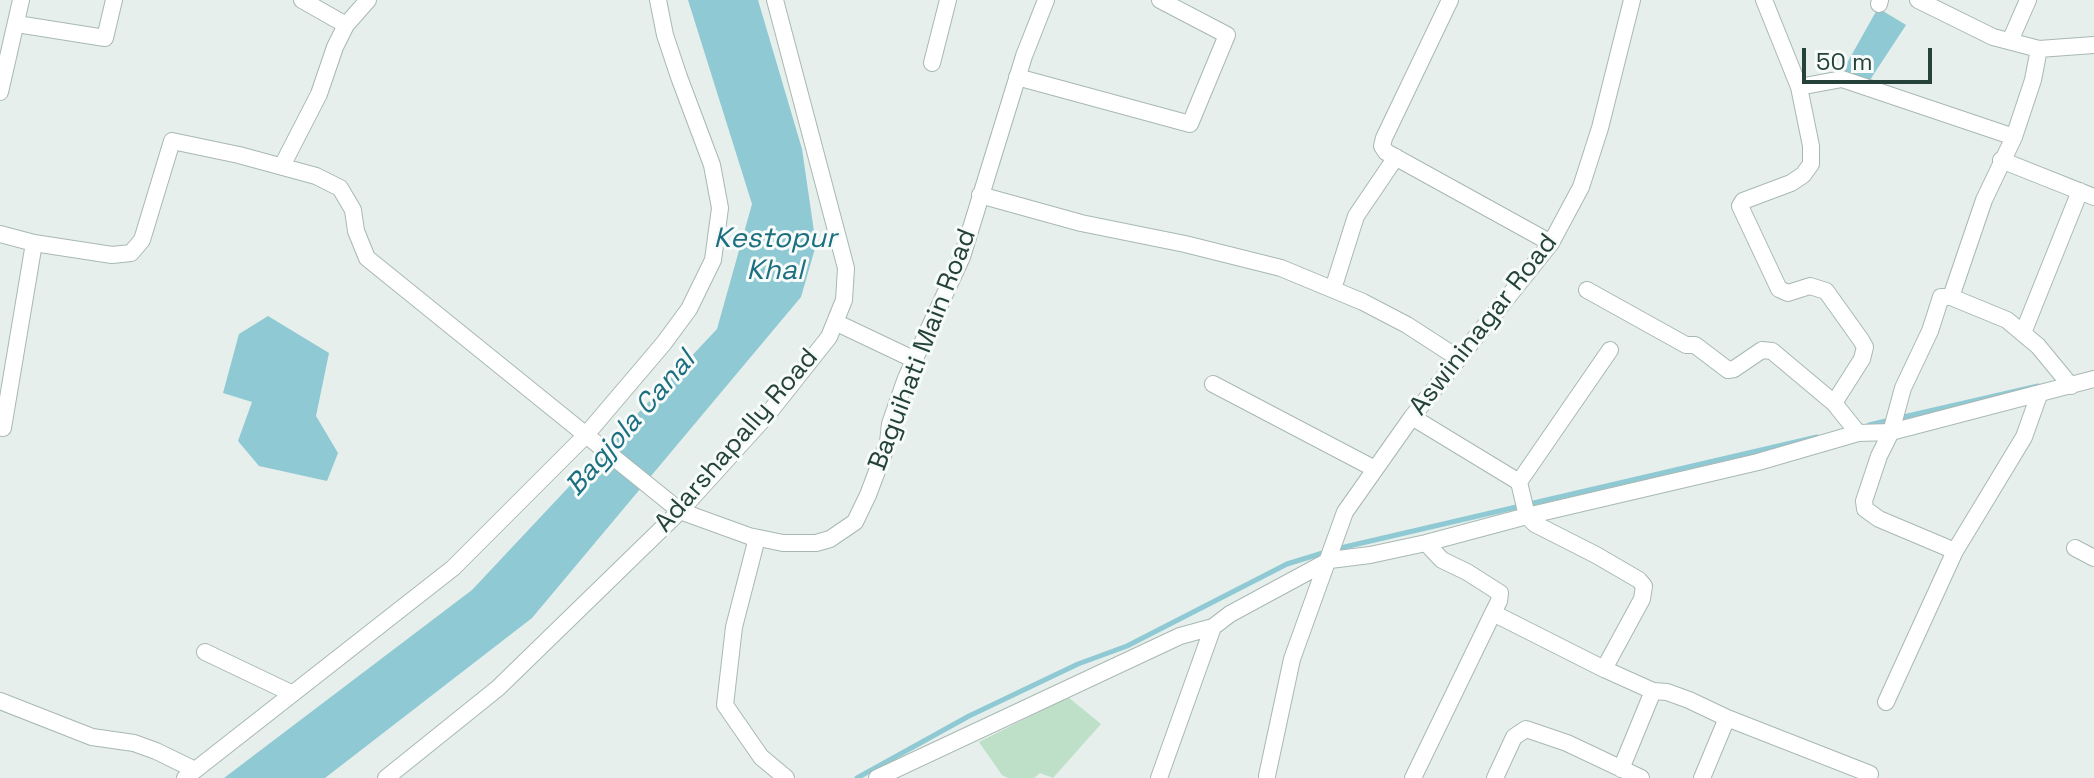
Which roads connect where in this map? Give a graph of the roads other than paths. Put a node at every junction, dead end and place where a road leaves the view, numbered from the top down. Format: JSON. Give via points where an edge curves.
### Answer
{"nodes":[{"id":1,"x":21,"y":0,"type":"edge"},
{"id":2,"x":114,"y":0,"type":"edge"},
{"id":3,"x":302,"y":0,"type":"edge"},
{"id":4,"x":368,"y":0,"type":"edge"},
{"id":5,"x":658,"y":0,"type":"edge"},
{"id":6,"x":775,"y":0,"type":"edge"},
{"id":7,"x":948,"y":0,"type":"edge"},
{"id":8,"x":1046,"y":0,"type":"edge"},
{"id":9,"x":1160,"y":0,"type":"edge"},
{"id":10,"x":1450,"y":0,"type":"edge"},
{"id":11,"x":1632,"y":0,"type":"edge"},
{"id":12,"x":1764,"y":0,"type":"edge"},
{"id":13,"x":1918,"y":0,"type":"edge"},
{"id":14,"x":2028,"y":0,"type":"edge"},
{"id":15,"x":17,"y":24,"type":"junction"},
{"id":16,"x":346,"y":25,"type":"junction"},
{"id":17,"x":2010,"y":41,"type":"junction"},
{"id":18,"x":2094,"y":45,"type":"edge"},
{"id":19,"x":2039,"y":49,"type":"junction"},
{"id":20,"x":932,"y":63,"type":"dead end"},
{"id":21,"x":1017,"y":77,"type":"junction"},
{"id":22,"x":1799,"y":87,"type":"junction"},
{"id":23,"x":0,"y":92,"type":"edge"},
{"id":24,"x":2014,"y":137,"type":"junction"},
{"id":25,"x":1396,"y":157,"type":"junction"},
{"id":26,"x":2001,"y":160,"type":"junction"},
{"id":27,"x":282,"y":166,"type":"junction"},
{"id":28,"x":980,"y":195,"type":"junction"},
{"id":29,"x":2090,"y":196,"type":"edge"},
{"id":30,"x":0,"y":234,"type":"edge"},
{"id":31,"x":34,"y":243,"type":"junction"},
{"id":32,"x":1551,"y":243,"type":"junction"},
{"id":33,"x":1333,"y":289,"type":"junction"},
{"id":34,"x":1587,"y":290,"type":"dead end"},
{"id":35,"x":1951,"y":297,"type":"junction"},
{"id":36,"x":835,"y":322,"type":"junction"},
{"id":37,"x":2023,"y":333,"type":"junction"},
{"id":38,"x":1610,"y":350,"type":"dead end"},
{"id":39,"x":1458,"y":358,"type":"junction"},
{"id":40,"x":915,"y":360,"type":"junction"},
{"id":41,"x":2094,"y":379,"type":"edge"},
{"id":42,"x":1213,"y":384,"type":"dead end"},
{"id":43,"x":2071,"y":386,"type":"junction"},
{"id":44,"x":2039,"y":395,"type":"junction"},
{"id":45,"x":1834,"y":403,"type":"junction"},
{"id":46,"x":1412,"y":417,"type":"junction"},
{"id":47,"x":3,"y":428,"type":"dead end"},
{"id":48,"x":1892,"y":428,"type":"junction"},
{"id":49,"x":1858,"y":433,"type":"junction"},
{"id":50,"x":585,"y":436,"type":"junction"},
{"id":51,"x":1375,"y":469,"type":"junction"},
{"id":52,"x":1524,"y":502,"type":"junction"},
{"id":53,"x":680,"y":511,"type":"junction"},
{"id":54,"x":757,"y":538,"type":"junction"},
{"id":55,"x":1426,"y":543,"type":"junction"},
{"id":56,"x":2075,"y":548,"type":"dead end"},
{"id":57,"x":1955,"y":551,"type":"junction"},
{"id":58,"x":1331,"y":553,"type":"junction"},
{"id":59,"x":2094,"y":558,"type":"edge"},
{"id":60,"x":1493,"y":613,"type":"junction"},
{"id":61,"x":1213,"y":627,"type":"junction"},
{"id":62,"x":205,"y":652,"type":"dead end"},
{"id":63,"x":1604,"y":669,"type":"junction"},
{"id":64,"x":1653,"y":691,"type":"junction"},
{"id":65,"x":291,"y":693,"type":"junction"},
{"id":66,"x":0,"y":701,"type":"edge"},
{"id":67,"x":1886,"y":702,"type":"dead end"},
{"id":68,"x":1727,"y":718,"type":"junction"},
{"id":69,"x":1621,"y":769,"type":"junction"},
{"id":70,"x":190,"y":774,"type":"edge"},
{"id":71,"x":1267,"y":776,"type":"dead end"},
{"id":72,"x":1873,"y":777,"type":"edge"},
{"id":73,"x":386,"y":778,"type":"edge"},
{"id":74,"x":786,"y":778,"type":"edge"},
{"id":75,"x":877,"y":778,"type":"edge"},
{"id":76,"x":1159,"y":778,"type":"edge"},
{"id":77,"x":1413,"y":778,"type":"edge"},
{"id":78,"x":1495,"y":778,"type":"edge"},
{"id":79,"x":1641,"y":778,"type":"edge"},
{"id":80,"x":1702,"y":778,"type":"edge"}],
"edges":[{"from":1,"to":15,"type":"street"},
{"from":2,"to":15,"type":"street","via":[[105,38]]},
{"from":3,"to":16,"type":"street"},
{"from":4,"to":16,"type":"street"},
{"from":5,"to":50,"type":"street","via":[[674,63],[712,165],[720,208],[713,260],[689,309]]},
{"from":6,"to":36,"type":"street","name":"Adarshapally Road","via":[[846,268],[844,300]]},
{"from":7,"to":20,"type":"street"},
{"from":8,"to":21,"type":"street","name":"Baguihati Main Road"},
{"from":9,"to":21,"type":"street","via":[[1227,35],[1190,124]]},
{"from":10,"to":25,"type":"street","via":[[1384,138],[1382,146]]},
{"from":11,"to":32,"type":"street","name":"Aswininagar Road","via":[[1581,187]]},
{"from":12,"to":22,"type":"street"},
{"from":13,"to":17,"type":"street"},
{"from":14,"to":17,"type":"street"},
{"from":15,"to":23,"type":"street"},
{"from":16,"to":27,"type":"street"},
{"from":17,"to":19,"type":"street"},
{"from":18,"to":19,"type":"street"},
{"from":19,"to":24,"type":"street"},
{"from":21,"to":28,"type":"street","name":"Baguihati Main Road"},
{"from":22,"to":24,"type":"street","via":[[1842,79]]},
{"from":22,"to":45,"type":"street","via":[[1811,164],[1791,183],[1740,206],[1779,289],[1788,293],[1810,286],[1826,291],[1865,347]]},
{"from":24,"to":26,"type":"street"},
{"from":25,"to":32,"type":"street"},
{"from":25,"to":33,"type":"street","via":[[1356,216]]},
{"from":26,"to":29,"type":"street"},
{"from":26,"to":35,"type":"street"},
{"from":27,"to":31,"type":"street","name":"Baguihati Main Road","via":[[172,141],[142,240],[131,253]]},
{"from":27,"to":50,"type":"street","name":"Baguihati Main Road","via":[[340,188],[353,210],[367,258]]},
{"from":28,"to":33,"type":"street","via":[[1281,268]]},
{"from":28,"to":40,"type":"street","name":"Baguihati Main Road","via":[[962,257]]},
{"from":29,"to":37,"type":"street"},
{"from":30,"to":31,"type":"street"},
{"from":31,"to":47,"type":"street"},
{"from":32,"to":39,"type":"street","name":"Aswininagar Road"},
{"from":33,"to":39,"type":"street","via":[[1407,325]]},
{"from":34,"to":45,"type":"street","via":[[1686,345],[1695,345],[1728,370],[1762,350],[1772,351]]},
{"from":35,"to":37,"type":"street","via":[[2007,320]]},
{"from":35,"to":48,"type":"street","via":[[1941,297]]},
{"from":36,"to":40,"type":"street"},
{"from":36,"to":53,"type":"street","name":"Adarshapally Road","via":[[768,414]]},
{"from":37,"to":43,"type":"street"},
{"from":38,"to":52,"type":"street"},
{"from":39,"to":46,"type":"street","name":"Aswininagar Road"},
{"from":40,"to":54,"type":"street","name":"Baguihati Main Road","via":[[855,522],[816,543]]},
{"from":41,"to":43,"type":"street"},
{"from":42,"to":51,"type":"street"},
{"from":43,"to":44,"type":"street"},
{"from":44,"to":48,"type":"street"},
{"from":44,"to":57,"type":"street","via":[[2024,437]]},
{"from":45,"to":49,"type":"street"},
{"from":46,"to":51,"type":"street","name":"Aswininagar Road"},
{"from":46,"to":52,"type":"street"},
{"from":48,"to":49,"type":"street"},
{"from":48,"to":57,"type":"street","via":[[1865,509]]},
{"from":49,"to":52,"type":"street","via":[[1758,462]]},
{"from":50,"to":53,"type":"street","name":"Baguihati Main Road"},
{"from":50,"to":65,"type":"street","via":[[453,568]]},
{"from":51,"to":58,"type":"street","name":"Aswininagar Road","via":[[1345,512]]},
{"from":52,"to":55,"type":"street"},
{"from":52,"to":63,"type":"street","via":[[1535,524],[1644,586]]},
{"from":53,"to":54,"type":"street","name":"Baguihati Main Road"},
{"from":53,"to":73,"type":"street","name":"Adarshapally Road","via":[[498,688]]},
{"from":54,"to":74,"type":"street","via":[[734,627],[725,705],[761,757]]},
{"from":55,"to":58,"type":"street","via":[[1370,555]]},
{"from":55,"to":60,"type":"street","via":[[1442,560],[1500,593]]},
{"from":56,"to":59,"type":"street"},
{"from":57,"to":67,"type":"street"},
{"from":58,"to":61,"type":"street"},
{"from":58,"to":71,"type":"street","name":"Aswininagar Road","via":[[1292,659]]},
{"from":60,"to":63,"type":"street"},
{"from":60,"to":77,"type":"street"},
{"from":61,"to":75,"type":"street","via":[[1180,636]]},
{"from":61,"to":76,"type":"street"},
{"from":62,"to":65,"type":"street"},
{"from":63,"to":64,"type":"street"},
{"from":64,"to":68,"type":"street"},
{"from":64,"to":69,"type":"street"},
{"from":65,"to":70,"type":"street"},
{"from":66,"to":70,"type":"street","via":[[92,737],[156,751]]},
{"from":68,"to":72,"type":"street"},
{"from":68,"to":80,"type":"street"},
{"from":69,"to":78,"type":"street","via":[[1526,729],[1514,737]]},
{"from":69,"to":79,"type":"street"}]}
